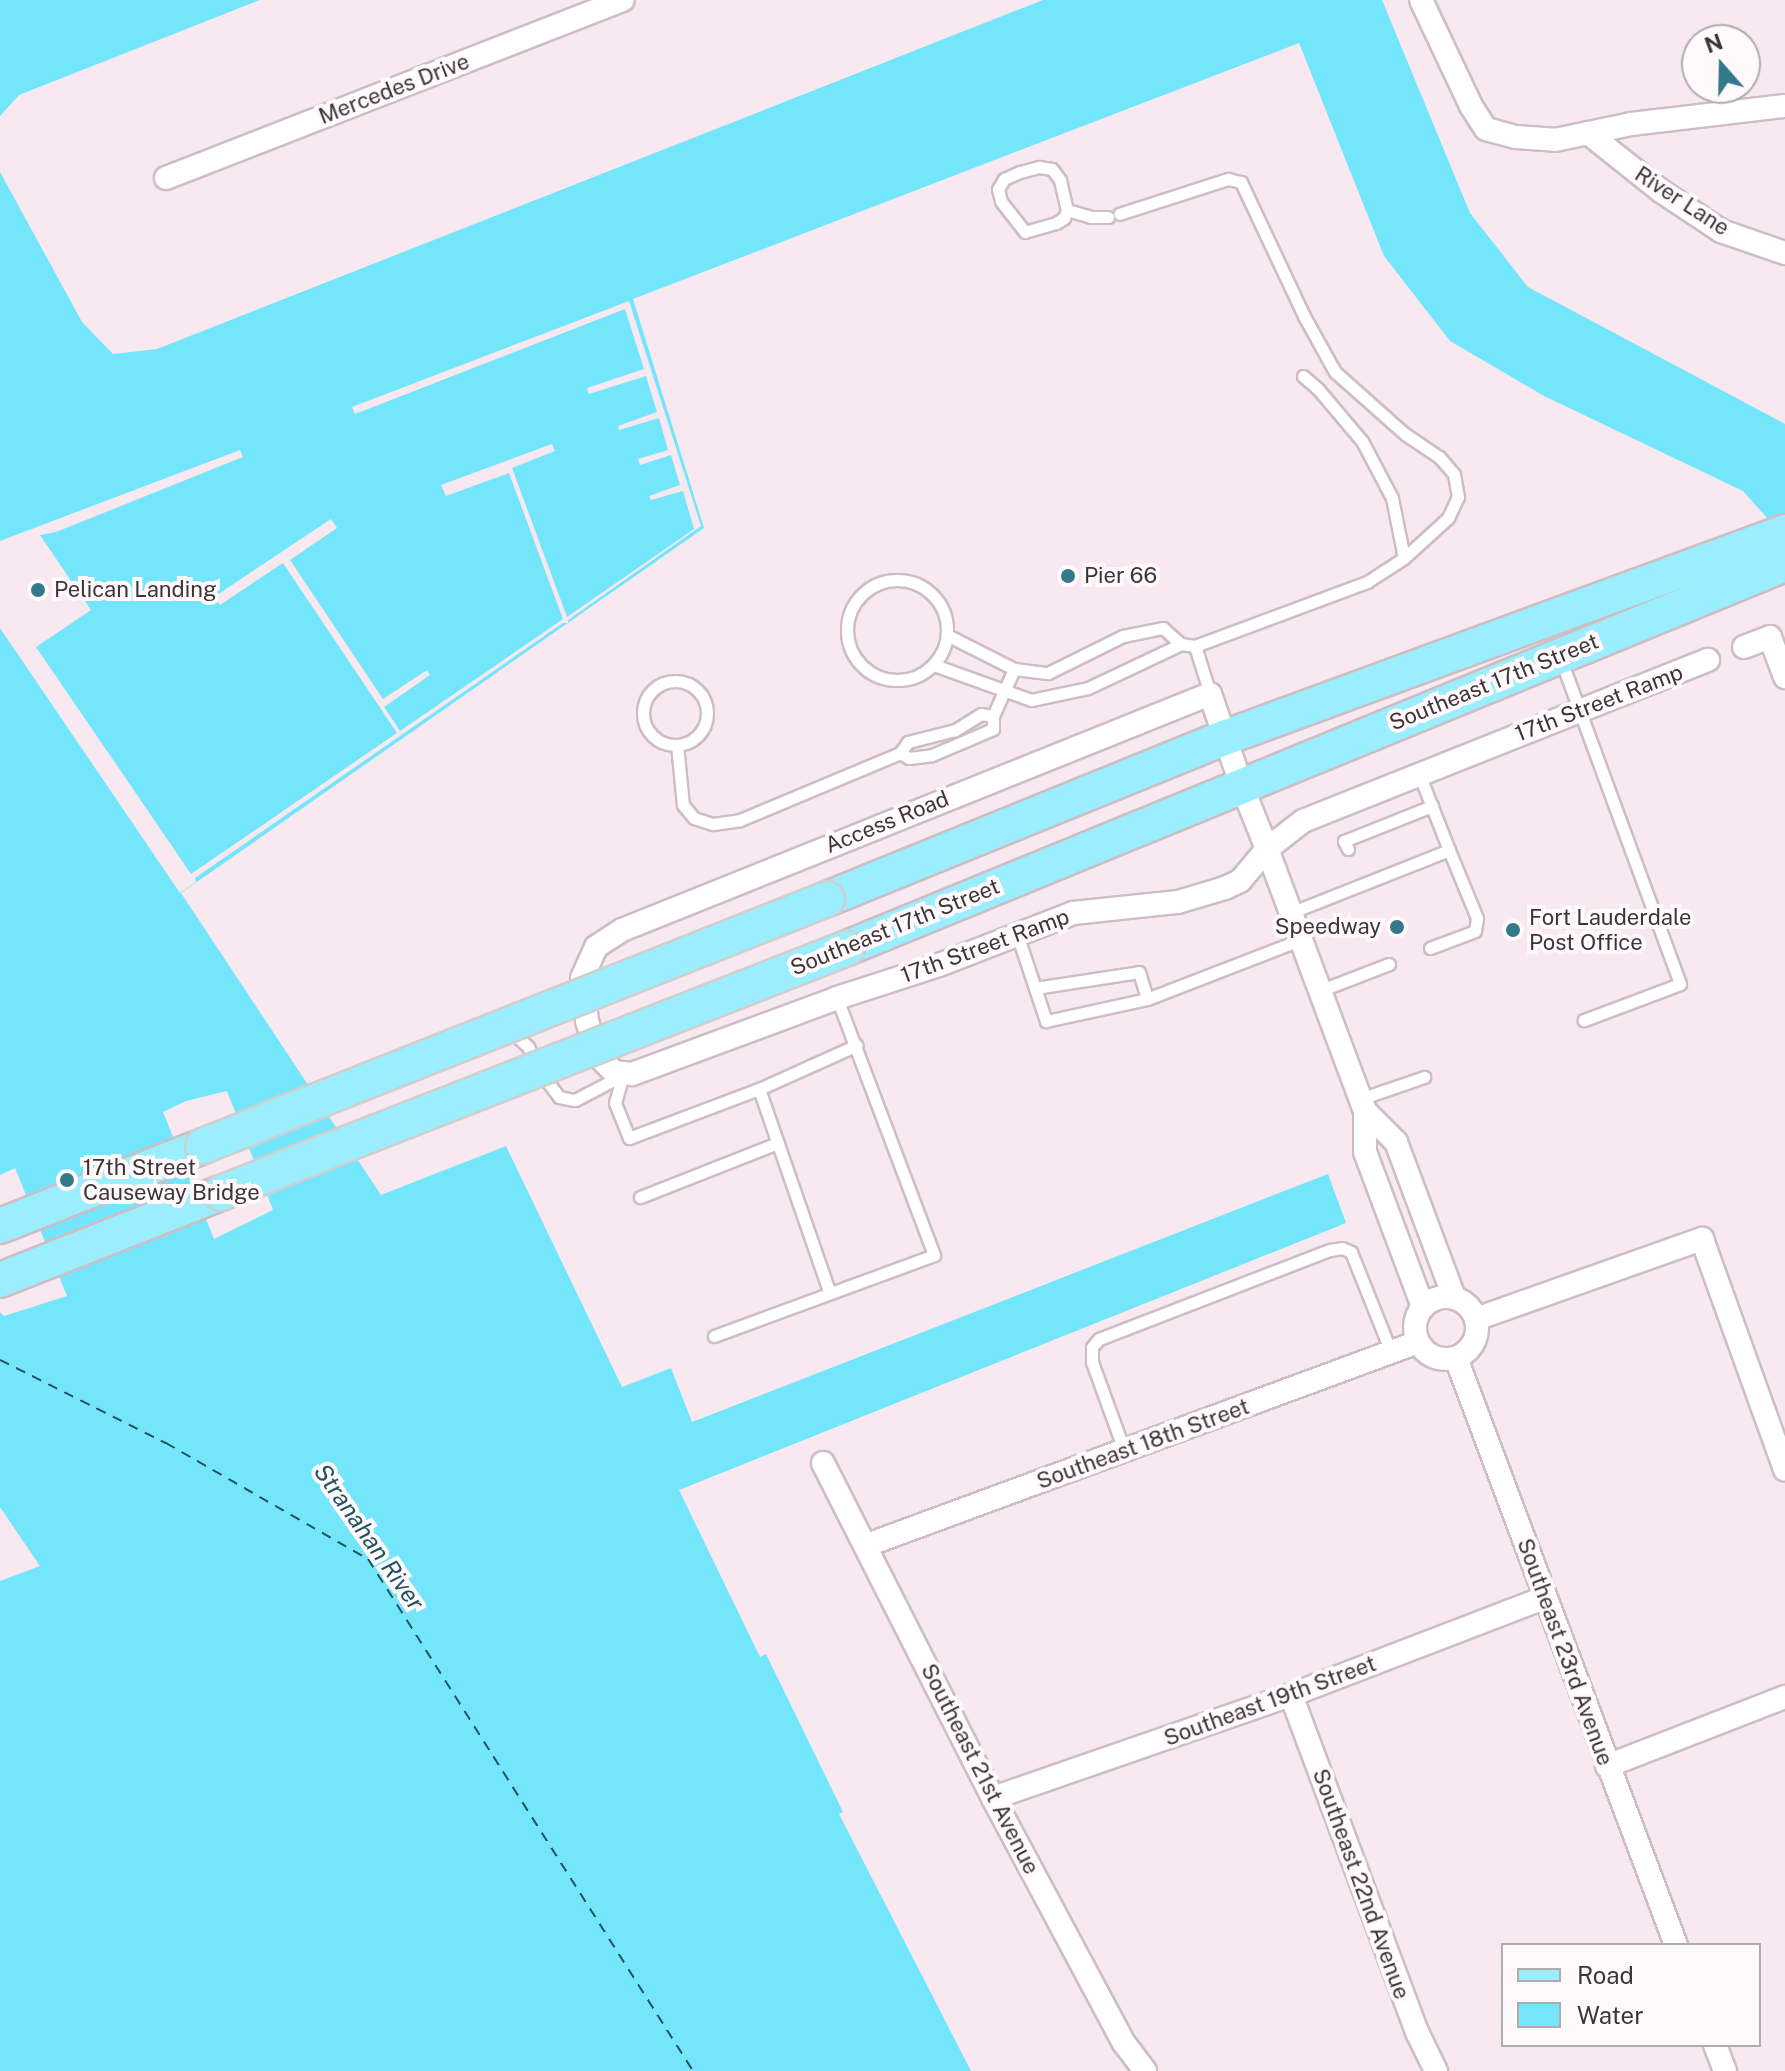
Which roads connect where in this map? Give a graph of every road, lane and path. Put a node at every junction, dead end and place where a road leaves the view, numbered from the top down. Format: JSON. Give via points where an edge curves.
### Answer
{"nodes":[{"id":1,"x":622,"y":0,"type":"edge"},
{"id":2,"x":1422,"y":2,"type":"edge"},
{"id":3,"x":1785,"y":106,"type":"edge"},
{"id":4,"x":1588,"y":133,"type":"junction"},
{"id":5,"x":166,"y":178,"type":"dead end"},
{"id":6,"x":1067,"y":210,"type":"junction"},
{"id":7,"x":1785,"y":253,"type":"edge"},
{"id":8,"x":1303,"y":376,"type":"dead end"},
{"id":9,"x":1783,"y":543,"type":"edge"},
{"id":10,"x":1404,"y":558,"type":"junction"},
{"id":11,"x":947,"y":635,"type":"junction"},
{"id":12,"x":1181,"y":644,"type":"junction"},
{"id":13,"x":1195,"y":646,"type":"junction"},
{"id":14,"x":1744,"y":647,"type":"dead end"},
{"id":15,"x":1560,"y":656,"type":"junction"},
{"id":16,"x":1708,"y":660,"type":"dead end"},
{"id":17,"x":934,"y":665,"type":"junction"},
{"id":18,"x":1014,"y":669,"type":"junction"},
{"id":19,"x":1785,"y":677,"type":"edge"},
{"id":20,"x":1007,"y":691,"type":"junction"},
{"id":21,"x":1210,"y":694,"type":"junction"},
{"id":22,"x":1582,"y":710,"type":"junction"},
{"id":23,"x":993,"y":716,"type":"junction"},
{"id":24,"x":1224,"y":738,"type":"junction"},
{"id":25,"x":677,"y":745,"type":"junction"},
{"id":26,"x":900,"y":753,"type":"junction"},
{"id":27,"x":1419,"y":774,"type":"junction"},
{"id":28,"x":1241,"y":784,"type":"junction"},
{"id":29,"x":1432,"y":806,"type":"junction"},
{"id":30,"x":1267,"y":849,"type":"junction"},
{"id":31,"x":1348,"y":849,"type":"dead end"},
{"id":32,"x":1449,"y":850,"type":"junction"},
{"id":33,"x":1290,"y":913,"type":"junction"},
{"id":34,"x":1017,"y":934,"type":"junction"},
{"id":35,"x":1300,"y":940,"type":"junction"},
{"id":36,"x":1430,"y":948,"type":"dead end"},
{"id":37,"x":1389,"y":964,"type":"dead end"},
{"id":38,"x":1035,"y":988,"type":"junction"},
{"id":39,"x":1319,"y":991,"type":"junction"},
{"id":40,"x":837,"y":998,"type":"junction"},
{"id":41,"x":1147,"y":999,"type":"junction"},
{"id":42,"x":489,"y":1019,"type":"dead end"},
{"id":43,"x":1584,"y":1020,"type":"dead end"},
{"id":44,"x":857,"y":1045,"type":"junction"},
{"id":45,"x":623,"y":1075,"type":"junction"},
{"id":46,"x":544,"y":1077,"type":"junction"},
{"id":47,"x":1424,"y":1077,"type":"dead end"},
{"id":48,"x":759,"y":1089,"type":"junction"},
{"id":49,"x":1362,"y":1105,"type":"junction"},
{"id":50,"x":423,"y":1125,"type":"dead end"},
{"id":51,"x":778,"y":1143,"type":"junction"},
{"id":52,"x":640,"y":1197,"type":"dead end"},
{"id":53,"x":0,"y":1226,"type":"edge"},
{"id":54,"x":0,"y":1280,"type":"edge"},
{"id":55,"x":829,"y":1291,"type":"junction"},
{"id":56,"x":1454,"y":1297,"type":"junction"},
{"id":57,"x":1423,"y":1307,"type":"junction"},
{"id":58,"x":1476,"y":1319,"type":"junction"},
{"id":59,"x":714,"y":1336,"type":"dead end"},
{"id":60,"x":1418,"y":1342,"type":"junction"},
{"id":61,"x":1391,"y":1352,"type":"junction"},
{"id":62,"x":1456,"y":1358,"type":"junction"},
{"id":63,"x":1124,"y":1450,"type":"junction"},
{"id":64,"x":823,"y":1463,"type":"dead end"},
{"id":65,"x":1785,"y":1469,"type":"edge"},
{"id":66,"x":867,"y":1545,"type":"junction"},
{"id":67,"x":1544,"y":1598,"type":"junction"},
{"id":68,"x":1291,"y":1695,"type":"junction"},
{"id":69,"x":1785,"y":1697,"type":"edge"},
{"id":70,"x":1607,"y":1766,"type":"junction"},
{"id":71,"x":993,"y":1798,"type":"junction"},
{"id":72,"x":1675,"y":1943,"type":"edge"},
{"id":73,"x":1716,"y":2047,"type":"edge"},
{"id":74,"x":1145,"y":2071,"type":"edge"},
{"id":75,"x":1436,"y":2071,"type":"edge"},
{"id":76,"x":1725,"y":2071,"type":"edge"}],
"edges":[{"from":1,"to":5,"type":"street","name":"Mercedes Drive"},
{"from":2,"to":4,"type":"street","via":[[1486,129],[1555,140]]},
{"from":3,"to":4,"type":"street"},
{"from":4,"to":7,"type":"street","name":"River Lane","via":[[1721,231]]},
{"from":6,"to":6,"type":"lane","via":[[1052,169],[1020,172],[1004,179],[998,189],[1025,232],[1056,223]]},
{"from":6,"to":10,"type":"lane","via":[[1114,216],[1228,179],[1247,188],[1280,267],[1335,372],[1454,474],[1458,497],[1448,518]]},
{"from":8,"to":10,"type":"lane","via":[[1362,441],[1392,498]]},
{"from":9,"to":15,"type":"main road","name":"Southeast 17th Street"},
{"from":9,"to":24,"type":"main road","name":"Southeast 17th Street"},
{"from":10,"to":13,"type":"lane","via":[[1367,582]]},
{"from":11,"to":17,"type":"lane"},
{"from":11,"to":17,"type":"lane","via":[[940,603],[929,591],[898,580],[867,591],[849,618],[851,650],[873,674],[905,680]]},
{"from":11,"to":18,"type":"lane"},
{"from":12,"to":13,"type":"lane"},
{"from":12,"to":18,"type":"lane","via":[[1163,628],[1123,636],[1048,673]]},
{"from":12,"to":20,"type":"lane","via":[[1060,696],[1031,700]]},
{"from":13,"to":21,"type":"lane"},
{"from":14,"to":19,"type":"street","via":[[1770,637]]},
{"from":15,"to":22,"type":"lane"},
{"from":15,"to":28,"type":"main road","name":"Southeast 17th Street"},
{"from":16,"to":22,"type":"street","name":"17th Street Ramp"},
{"from":17,"to":20,"type":"lane"},
{"from":18,"to":20,"type":"lane"},
{"from":20,"to":23,"type":"lane"},
{"from":21,"to":24,"type":"street"},
{"from":21,"to":45,"type":"street","name":"Access Road","via":[[622,930],[596,947],[582,978],[598,1056]]},
{"from":22,"to":27,"type":"street","name":"17th Street Ramp"},
{"from":22,"to":43,"type":"lane","via":[[1680,984]]},
{"from":23,"to":26,"type":"lane","via":[[981,714],[955,730],[908,742]]},
{"from":23,"to":26,"type":"lane","via":[[993,729],[970,741],[932,755],[909,758]]},
{"from":24,"to":28,"type":"street"},
{"from":24,"to":53,"type":"main road","name":"Southeast 17th Street","bridge":true},
{"from":25,"to":25,"type":"lane","via":[[696,737],[706,710],[698,691],[670,682],[651,691],[643,711],[656,739]]},
{"from":25,"to":26,"type":"lane","via":[[683,805],[694,818],[713,824],[740,820]]},
{"from":27,"to":29,"type":"lane"},
{"from":27,"to":30,"type":"street","name":"17th Street Ramp","via":[[1303,821]]},
{"from":28,"to":30,"type":"street"},
{"from":28,"to":54,"type":"main road","name":"Southeast 17th Street","bridge":true,"via":[[847,948]]},
{"from":29,"to":31,"type":"lane","via":[[1373,835],[1344,841]]},
{"from":29,"to":32,"type":"lane"},
{"from":30,"to":33,"type":"street"},
{"from":30,"to":34,"type":"street","name":"17th Street Ramp","via":[[1247,874],[1225,888],[1178,902],[1073,913]]},
{"from":32,"to":33,"type":"lane","via":[[1387,869]]},
{"from":32,"to":36,"type":"lane","via":[[1477,918],[1475,931]]},
{"from":33,"to":35,"type":"street"},
{"from":34,"to":38,"type":"lane"},
{"from":34,"to":40,"type":"street","name":"17th Street Ramp"},
{"from":35,"to":39,"type":"street"},
{"from":35,"to":41,"type":"lane"},
{"from":37,"to":39,"type":"lane"},
{"from":38,"to":41,"type":"lane","via":[[1139,972]]},
{"from":38,"to":41,"type":"lane","via":[[1046,1021]]},
{"from":39,"to":49,"type":"street"},
{"from":40,"to":44,"type":"lane"},
{"from":40,"to":45,"type":"street","name":"17th Street Ramp"},
{"from":42,"to":46,"type":"lane","via":[[499,1019],[528,1047]]},
{"from":44,"to":48,"type":"lane"},
{"from":44,"to":55,"type":"lane","via":[[934,1255]]},
{"from":45,"to":46,"type":"lane","via":[[575,1100],[559,1097]]},
{"from":45,"to":48,"type":"lane","via":[[615,1103],[629,1138]]},
{"from":46,"to":50,"type":"lane"},
{"from":47,"to":49,"type":"lane"},
{"from":48,"to":51,"type":"lane"},
{"from":49,"to":56,"type":"street","via":[[1396,1142]]},
{"from":49,"to":57,"type":"street","via":[[1365,1152]]},
{"from":51,"to":52,"type":"lane"},
{"from":51,"to":55,"type":"lane"},
{"from":55,"to":59,"type":"lane"},
{"from":56,"to":57,"type":"street","via":[[1437,1298]]},
{"from":56,"to":58,"type":"street","via":[[1468,1305]]},
{"from":57,"to":60,"type":"street","via":[[1415,1324]]},
{"from":58,"to":62,"type":"street","via":[[1476,1338]]},
{"from":58,"to":65,"type":"street","via":[[1702,1239]]},
{"from":60,"to":61,"type":"street","name":"Southeast 18th Street"},
{"from":60,"to":62,"type":"street","via":[[1438,1358]]},
{"from":61,"to":63,"type":"street","name":"Southeast 18th Street"},
{"from":61,"to":63,"type":"lane","via":[[1351,1252],[1330,1250],[1099,1339],[1092,1347],[1092,1362]]},
{"from":62,"to":67,"type":"street","name":"Southeast 23rd Avenue"},
{"from":63,"to":66,"type":"street","name":"Southeast 18th Street"},
{"from":64,"to":66,"type":"street","name":"Southeast 21st Avenue"},
{"from":66,"to":71,"type":"street","name":"Southeast 21st Avenue"},
{"from":67,"to":68,"type":"street","name":"Southeast 19th Street"},
{"from":67,"to":70,"type":"street","name":"Southeast 23rd Avenue"},
{"from":68,"to":71,"type":"street","name":"Southeast 19th Street"},
{"from":68,"to":75,"type":"street","name":"Southeast 22nd Avenue"},
{"from":69,"to":70,"type":"street"},
{"from":70,"to":72,"type":"street","name":"Southeast 23rd Avenue"},
{"from":71,"to":74,"type":"street","name":"Southeast 21st Avenue","via":[[1124,2043]]},
{"from":73,"to":76,"type":"street"}]}
